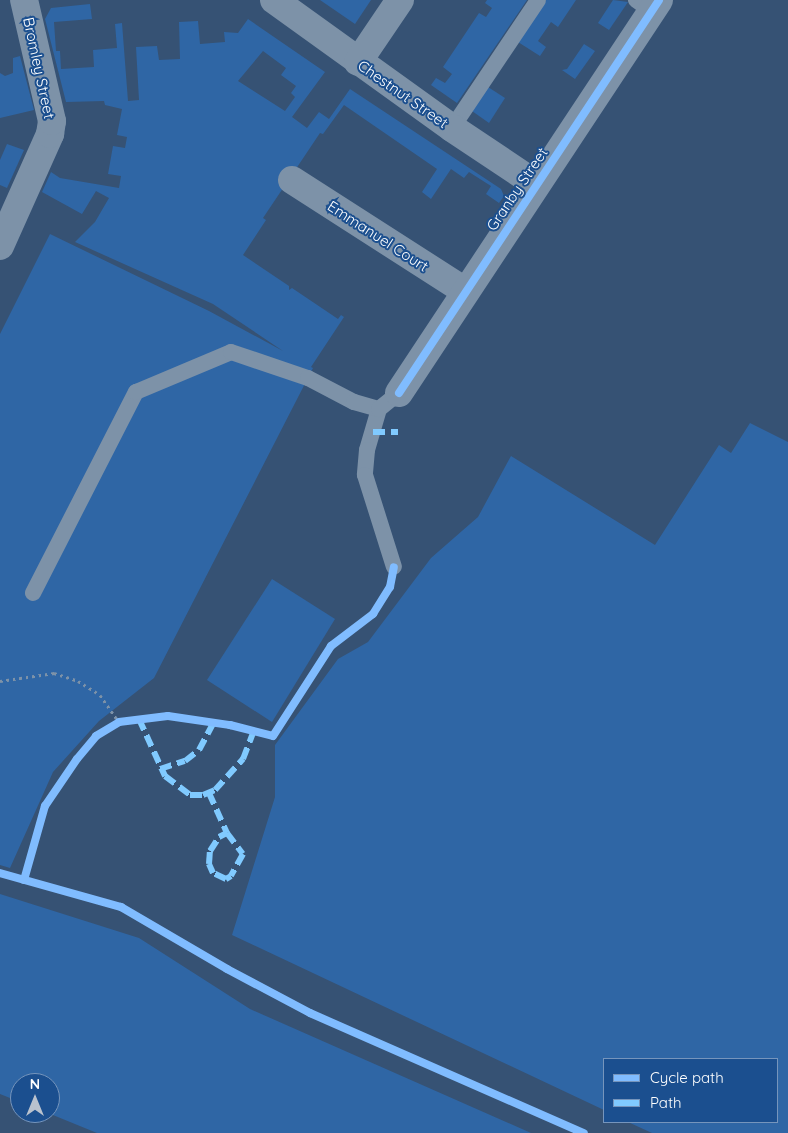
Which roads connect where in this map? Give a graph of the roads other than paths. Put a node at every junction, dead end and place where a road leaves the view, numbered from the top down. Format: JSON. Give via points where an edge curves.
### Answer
{"nodes":[{"id":1,"x":24,"y":0,"type":"edge"},
{"id":2,"x":274,"y":0,"type":"edge"},
{"id":3,"x":400,"y":0,"type":"edge"},
{"id":4,"x":538,"y":0,"type":"edge"},
{"id":5,"x":649,"y":4,"type":"edge"},
{"id":6,"x":358,"y":62,"type":"junction"},
{"id":7,"x":452,"y":128,"type":"junction"},
{"id":8,"x":292,"y":180,"type":"dead end"},
{"id":9,"x":536,"y":184,"type":"junction"},
{"id":10,"x":0,"y":246,"type":"edge"},
{"id":11,"x":465,"y":291,"type":"junction"},
{"id":12,"x":389,"y":401,"type":"junction"},
{"id":13,"x":394,"y":566,"type":"dead end"},
{"id":14,"x":33,"y":593,"type":"dead end"}],
"edges":[{"from":1,"to":10,"type":"street","name":"Bromley Street","via":[[52,121],[50,134]]},
{"from":2,"to":6,"type":"street","name":"Chestnut Street"},
{"from":3,"to":6,"type":"street"},
{"from":4,"to":7,"type":"lane"},
{"from":5,"to":9,"type":"street","name":"Granby Street"},
{"from":6,"to":7,"type":"street","name":"Chestnut Street"},
{"from":7,"to":9,"type":"street","name":"Chestnut Street"},
{"from":8,"to":11,"type":"street","name":"Emmanuel Court"},
{"from":9,"to":11,"type":"street","name":"Granby Street"},
{"from":11,"to":12,"type":"street","name":"Granby Street"},
{"from":12,"to":13,"type":"lane","via":[[367,450],[365,475]]},
{"from":12,"to":14,"type":"lane","via":[[354,402],[308,378],[231,352],[136,392]]}]}
